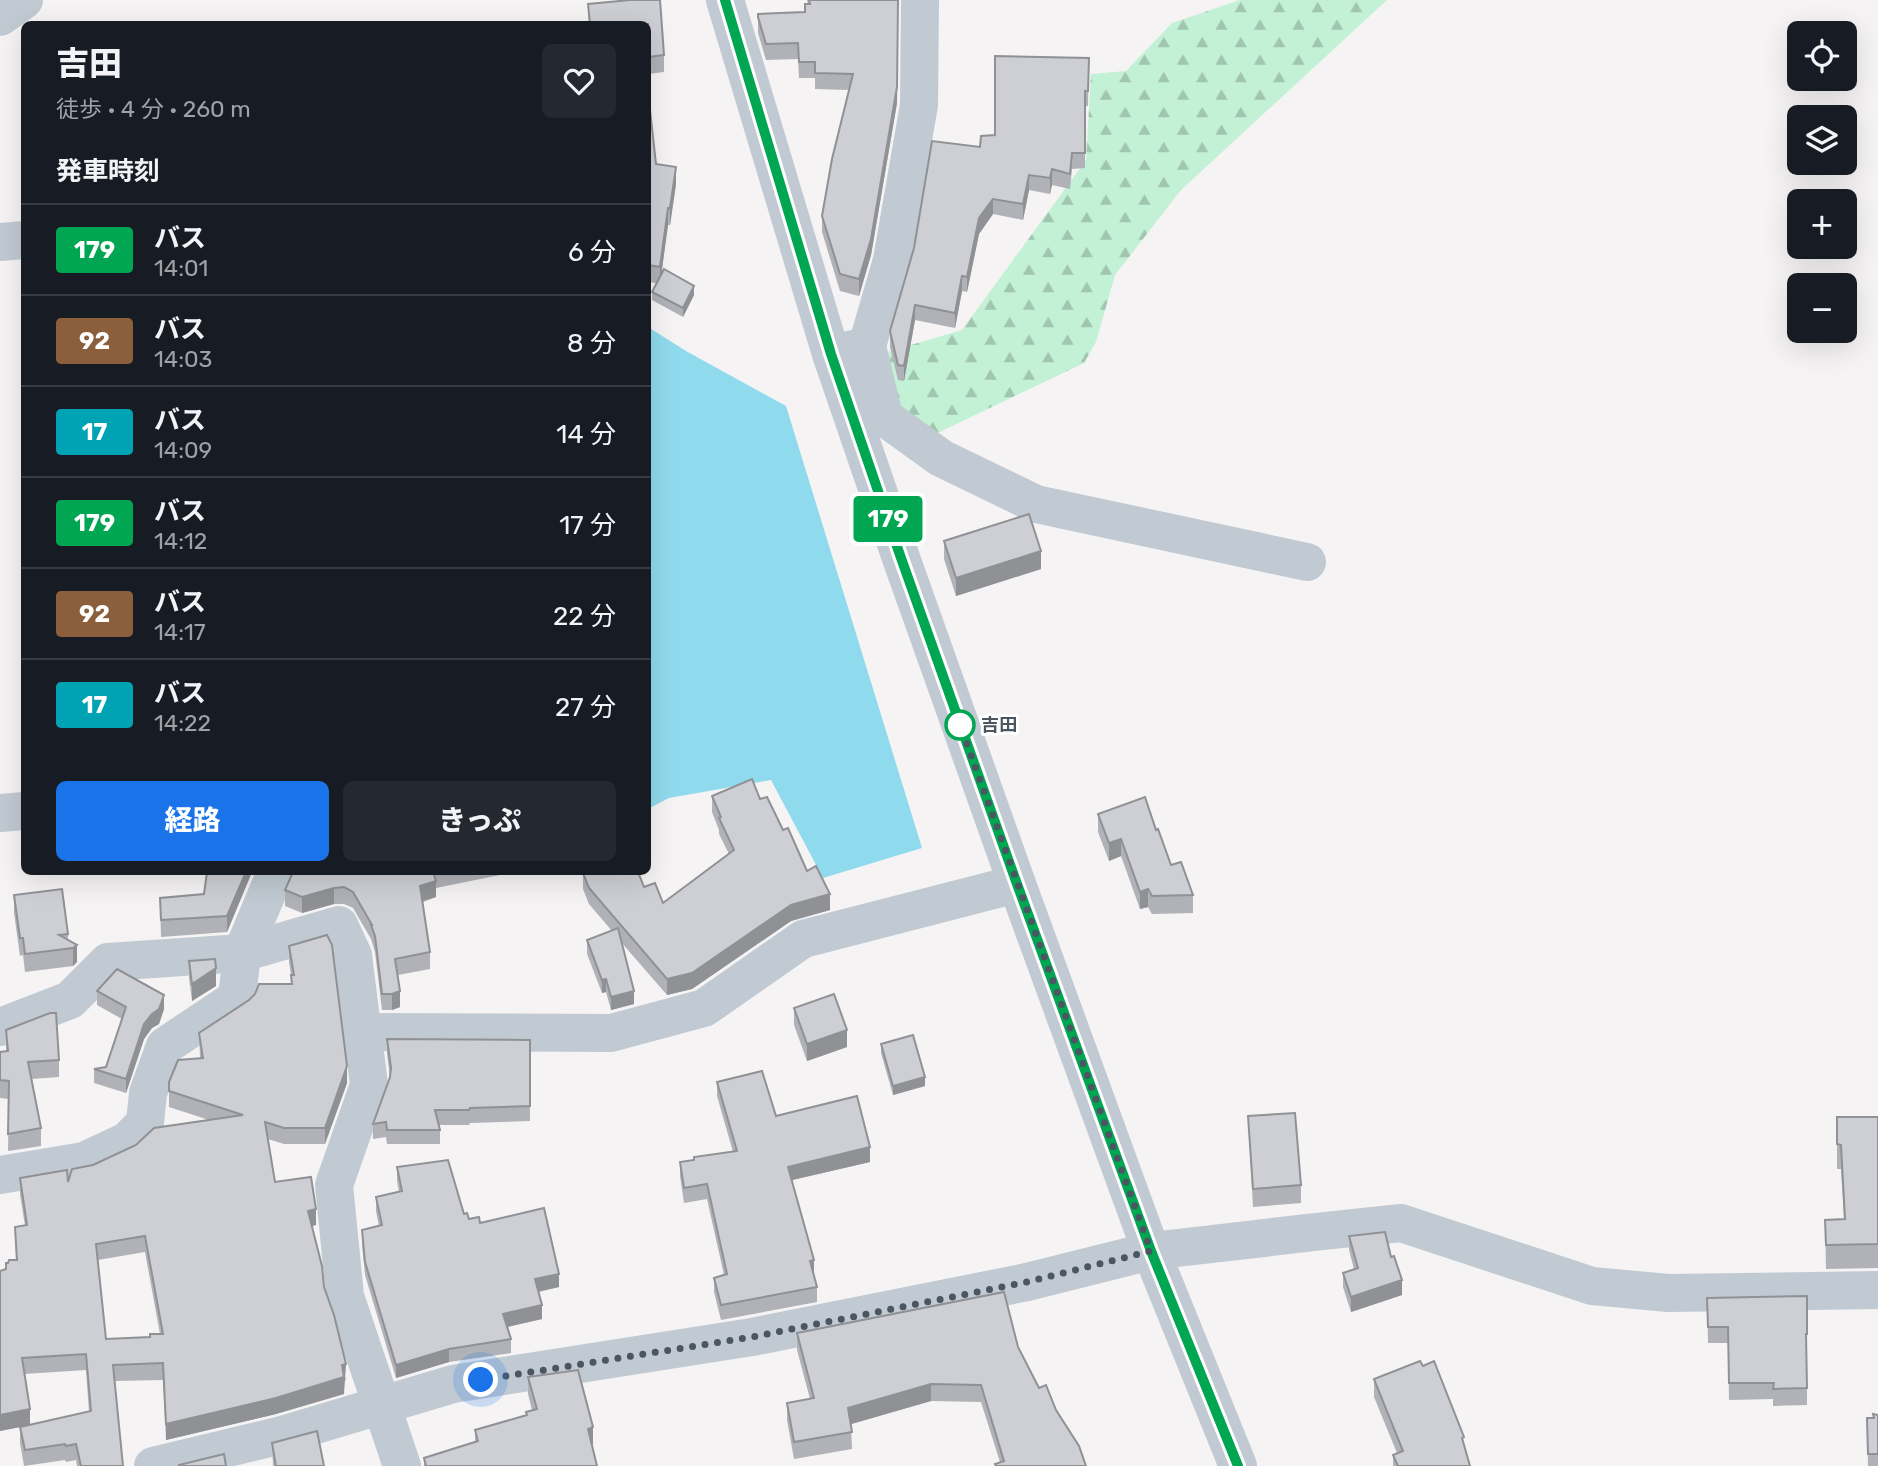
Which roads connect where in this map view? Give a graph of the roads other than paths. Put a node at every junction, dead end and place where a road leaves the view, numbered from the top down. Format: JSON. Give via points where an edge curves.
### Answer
{"nodes":[{"id":1,"x":24,"y":0,"type":"edge"},
{"id":2,"x":725,"y":0,"type":"edge"},
{"id":3,"x":920,"y":0,"type":"edge"},
{"id":4,"x":0,"y":17,"type":"edge"},
{"id":5,"x":21,"y":240,"type":"edge"},
{"id":6,"x":0,"y":242,"type":"edge"},
{"id":7,"x":849,"y":350,"type":"junction"},
{"id":8,"x":1307,"y":562,"type":"dead end"},
{"id":9,"x":21,"y":811,"type":"edge"},
{"id":10,"x":0,"y":813,"type":"edge"},
{"id":11,"x":275,"y":875,"type":"edge"},
{"id":12,"x":1017,"y":884,"type":"junction"},
{"id":13,"x":242,"y":953,"type":"junction"},
{"id":14,"x":0,"y":1027,"type":"edge"},
{"id":15,"x":363,"y":1032,"type":"junction"},
{"id":16,"x":0,"y":1175,"type":"edge"},
{"id":17,"x":1151,"y":1251,"type":"junction"},
{"id":18,"x":1878,"y":1290,"type":"edge"},
{"id":19,"x":383,"y":1405,"type":"junction"},
{"id":20,"x":153,"y":1466,"type":"edge"},
{"id":21,"x":402,"y":1466,"type":"edge"},
{"id":22,"x":1238,"y":1466,"type":"edge"}],
"edges":[{"from":1,"to":4,"type":"street"},
{"from":2,"to":7,"type":"street"},
{"from":3,"to":7,"type":"street","via":[[919,104],[891,260]]},
{"from":5,"to":6,"type":"street"},
{"from":7,"to":8,"type":"street","via":[[884,417],[941,458],[1037,504]]},
{"from":7,"to":12,"type":"street","via":[[901,558]]},
{"from":9,"to":10,"type":"street"},
{"from":11,"to":13,"type":"street"},
{"from":12,"to":15,"type":"street","via":[[803,939],[704,1008],[611,1033]]},
{"from":12,"to":17,"type":"street"},
{"from":13,"to":14,"type":"street","via":[[108,962],[70,1000]]},
{"from":13,"to":15,"type":"street","via":[[339,925],[353,955]]},
{"from":13,"to":16,"type":"street","via":[[237,998],[165,1046],[148,1093],[145,1123],[127,1141],[84,1161]]},
{"from":15,"to":19,"type":"street","via":[[369,1085],[334,1185],[345,1296]]},
{"from":17,"to":18,"type":"street","via":[[1401,1223],[1592,1286],[1669,1293]]},
{"from":17,"to":19,"type":"street","via":[[1027,1282],[752,1337],[453,1384]]},
{"from":17,"to":22,"type":"street"},
{"from":19,"to":20,"type":"street"},
{"from":19,"to":21,"type":"street"}]}
